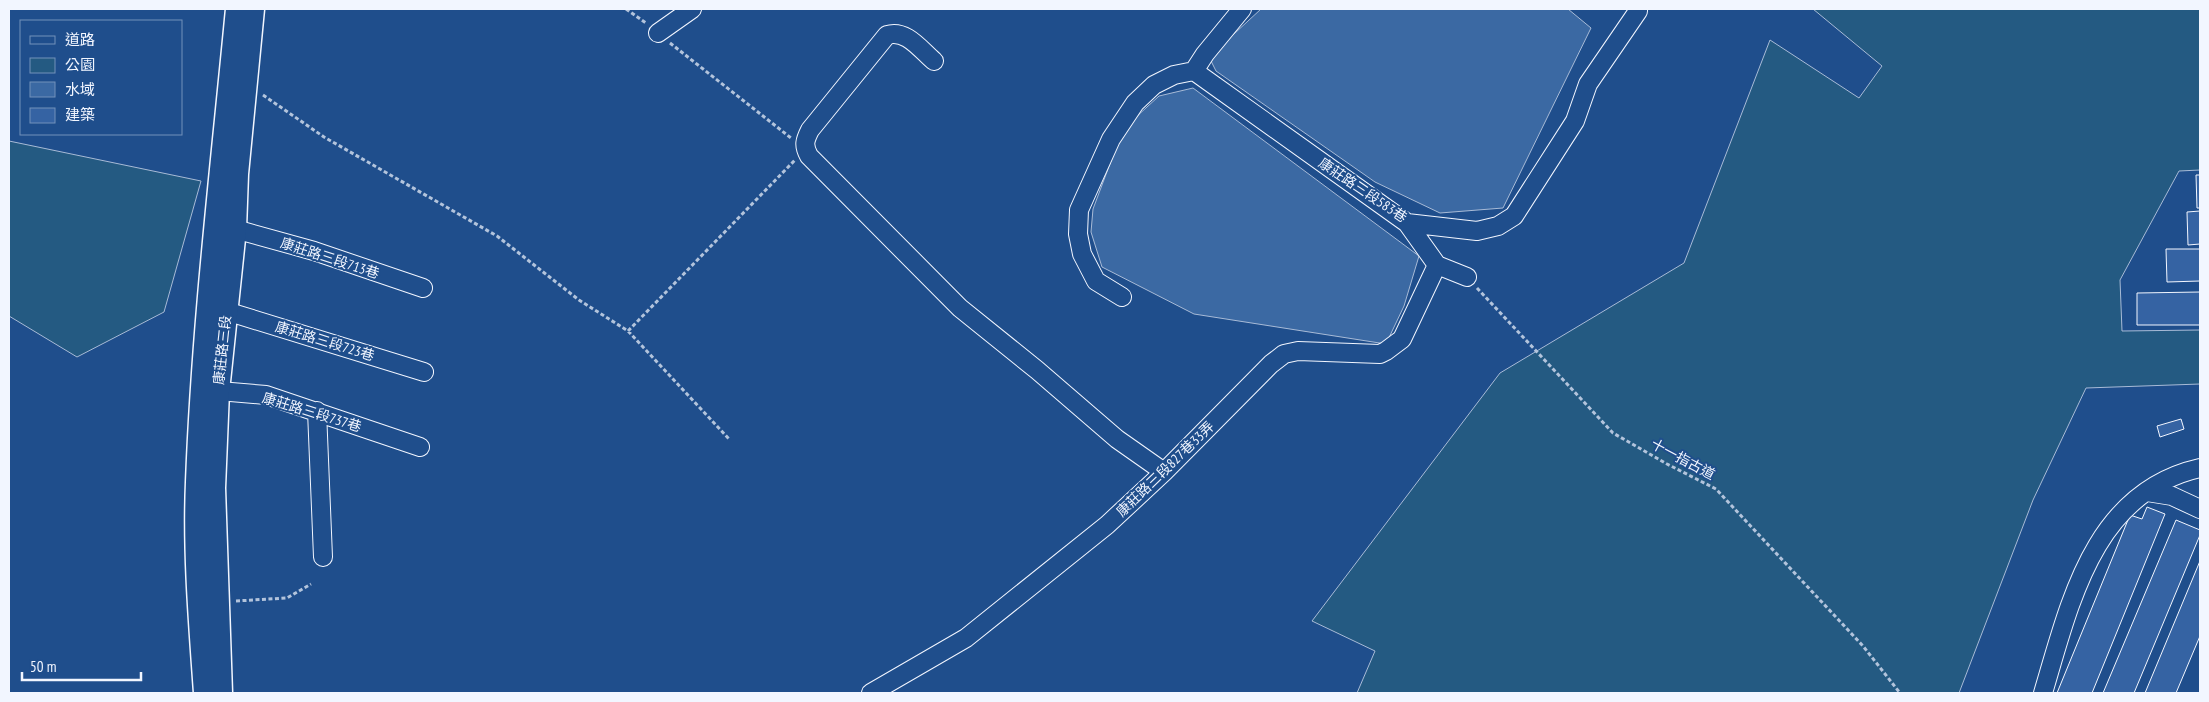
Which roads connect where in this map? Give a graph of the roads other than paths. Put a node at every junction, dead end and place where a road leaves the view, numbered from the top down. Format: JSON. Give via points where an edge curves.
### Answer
{"nodes":[{"id":1,"x":237,"y":9,"type":"edge"},
{"id":2,"x":253,"y":9,"type":"edge"},
{"id":3,"x":692,"y":9,"type":"edge"},
{"id":4,"x":1242,"y":9,"type":"edge"},
{"id":5,"x":1638,"y":11,"type":"dead end"},
{"id":6,"x":658,"y":33,"type":"road end"},
{"id":7,"x":934,"y":61,"type":"dead end"},
{"id":8,"x":1194,"y":71,"type":"junction"},
{"id":9,"x":1407,"y":222,"type":"junction"},
{"id":10,"x":235,"y":229,"type":"junction"},
{"id":11,"x":1437,"y":265,"type":"junction"},
{"id":12,"x":1467,"y":277,"type":"road end"},
{"id":13,"x":423,"y":288,"type":"dead end"},
{"id":14,"x":1122,"y":297,"type":"dead end"},
{"id":15,"x":226,"y":311,"type":"junction"},
{"id":16,"x":424,"y":372,"type":"dead end"},
{"id":17,"x":210,"y":391,"type":"junction"},
{"id":18,"x":318,"y":411,"type":"junction"},
{"id":19,"x":420,"y":447,"type":"dead end"},
{"id":20,"x":2200,"y":468,"type":"edge"},
{"id":21,"x":1164,"y":472,"type":"junction"},
{"id":22,"x":2147,"y":492,"type":"junction"},
{"id":23,"x":2200,"y":509,"type":"edge"},
{"id":24,"x":323,"y":557,"type":"dead end"},
{"id":25,"x":205,"y":693,"type":"edge"},
{"id":26,"x":221,"y":693,"type":"edge"},
{"id":27,"x":871,"y":693,"type":"edge"},
{"id":28,"x":2042,"y":693,"type":"edge"}],
"edges":[{"from":1,"to":17,"type":"main road","name":"康莊路三段"},
{"from":2,"to":10,"type":"main road","name":"康莊路三段"},
{"from":3,"to":6,"type":"lane"},
{"from":4,"to":8,"type":"lane"},
{"from":5,"to":9,"type":"lane","name":"康莊路三段583巷","via":[[1588,84],[1576,121],[1514,216],[1498,226],[1477,231]]},
{"from":7,"to":21,"type":"lane","via":[[904,34],[896,32],[887,36],[810,130],[804,141],[809,156],[960,308],[1117,439]]},
{"from":8,"to":9,"type":"lane","name":"康莊路三段583巷"},
{"from":8,"to":14,"type":"lane","via":[[1174,75],[1154,85],[1135,103],[1111,139],[1079,210],[1078,234],[1082,254],[1096,281]]},
{"from":9,"to":11,"type":"lane"},
{"from":10,"to":13,"type":"lane","name":"康莊路三段713巷","via":[[314,251]]},
{"from":10,"to":15,"type":"main road","name":"康莊路三段"},
{"from":11,"to":12,"type":"lane"},
{"from":11,"to":21,"type":"lane","name":"康莊路三段827巷33弄","via":[[1402,339],[1380,354],[1298,351],[1284,354]]},
{"from":15,"to":16,"type":"lane","name":"康莊路三段723巷"},
{"from":15,"to":17,"type":"main road","name":"康莊路三段"},
{"from":17,"to":18,"type":"lane","name":"康莊路三段737巷","via":[[266,395]]},
{"from":17,"to":25,"type":"main road","name":"康莊路三段","via":[[197,484],[199,609]]},
{"from":17,"to":26,"type":"main road","name":"康莊路三段"},
{"from":18,"to":19,"type":"lane","name":"康莊路三段737巷"},
{"from":18,"to":24,"type":"lane"},
{"from":20,"to":22,"type":"lane","via":[[2160,482]]},
{"from":21,"to":27,"type":"lane","name":"康莊路三段827巷33弄","via":[[1107,525],[966,638]]},
{"from":22,"to":23,"type":"lane","via":[[2172,496]]},
{"from":22,"to":28,"type":"lane","via":[[2121,512],[2096,544],[2072,597]]}]}
